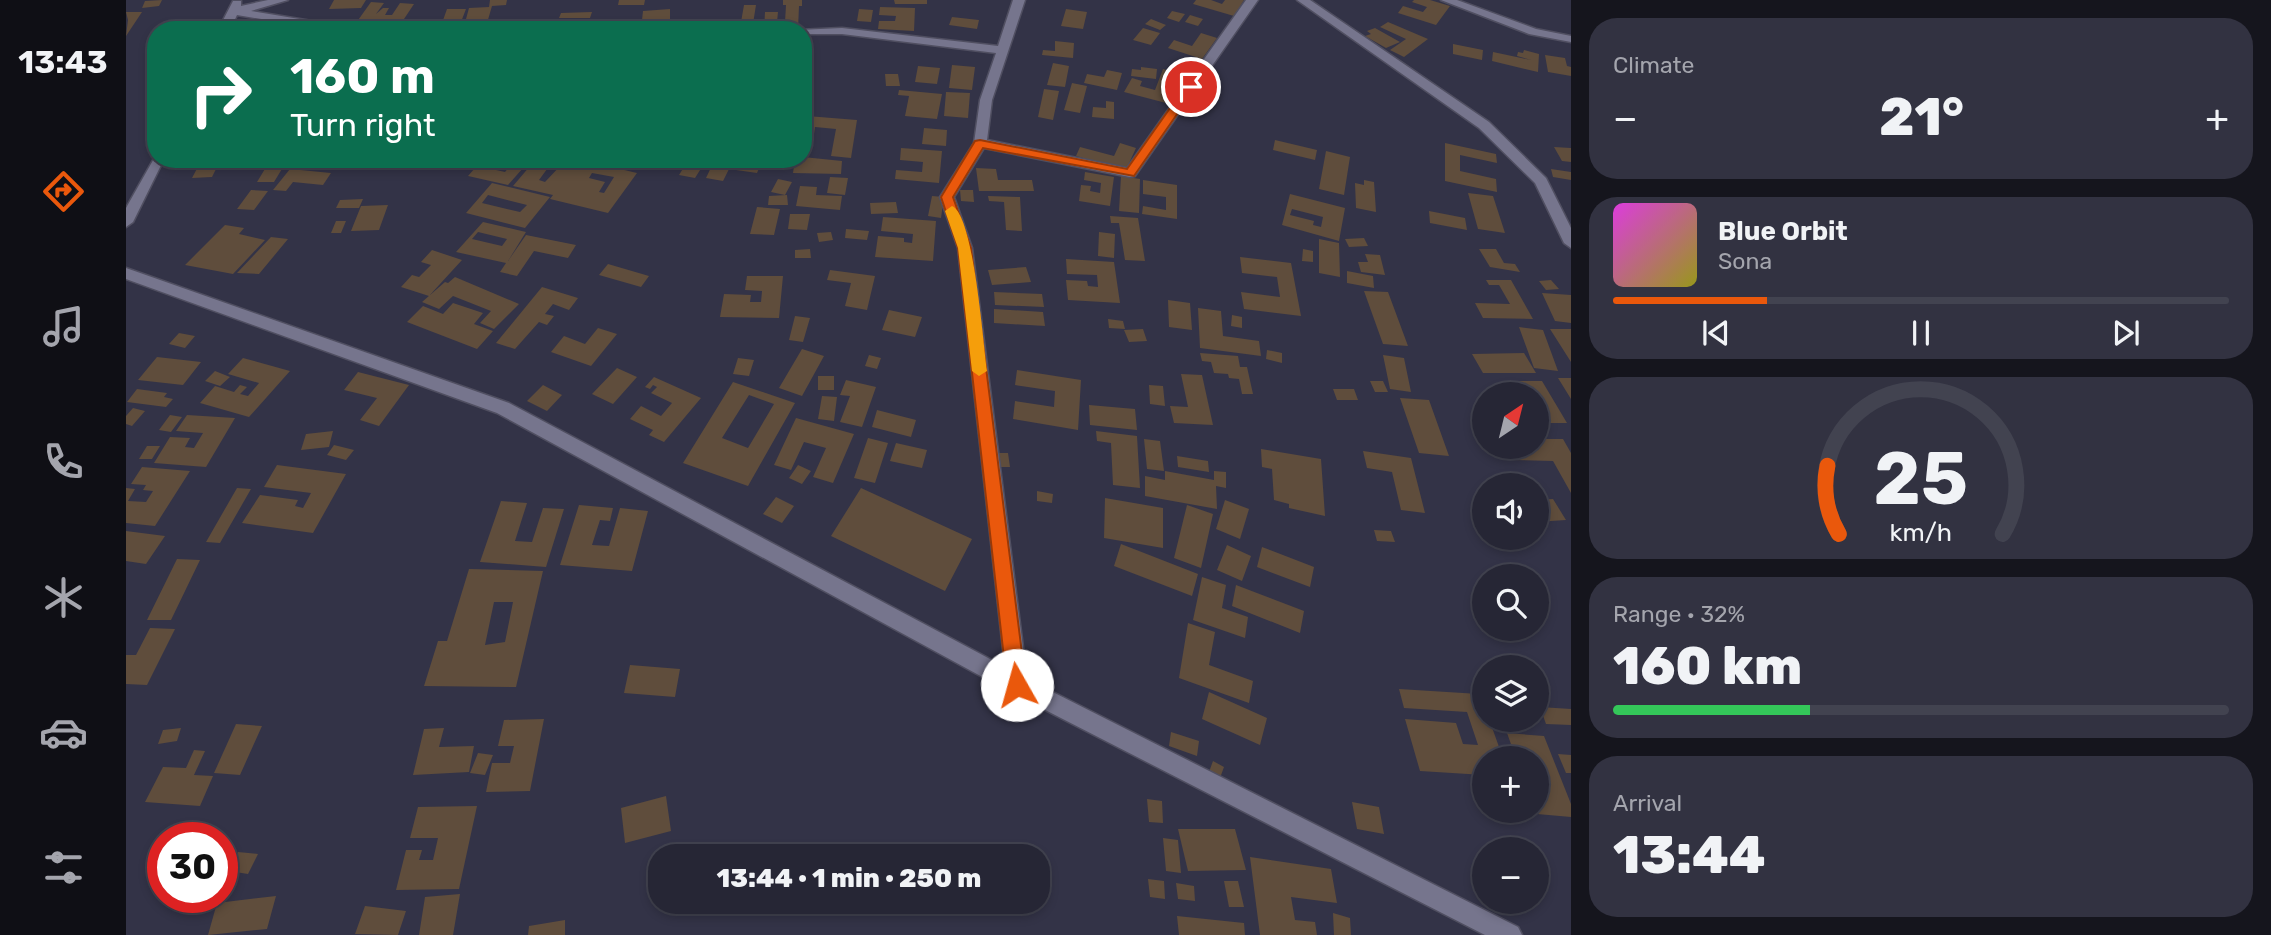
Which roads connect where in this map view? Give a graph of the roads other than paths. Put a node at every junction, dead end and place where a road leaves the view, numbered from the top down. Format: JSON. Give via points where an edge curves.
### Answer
{"nodes":[{"id":1,"x":282,"y":0,"type":"edge"},
{"id":2,"x":1019,"y":0,"type":"edge"},
{"id":3,"x":1252,"y":0,"type":"edge"},
{"id":4,"x":1303,"y":0,"type":"edge"},
{"id":5,"x":1447,"y":0,"type":"edge"},
{"id":6,"x":236,"y":5,"type":"edge"},
{"id":7,"x":228,"y":21,"type":"edge"},
{"id":8,"x":308,"y":21,"type":"edge"},
{"id":9,"x":812,"y":31,"type":"edge"},
{"id":10,"x":1571,"y":39,"type":"edge"},
{"id":11,"x":1002,"y":50,"type":"junction"},
{"id":12,"x":980,"y":143,"type":"junction"},
{"id":13,"x":153,"y":168,"type":"edge"},
{"id":14,"x":126,"y":222,"type":"edge"},
{"id":15,"x":1571,"y":243,"type":"edge"},
{"id":16,"x":126,"y":273,"type":"edge"},
{"id":17,"x":1017,"y":685,"type":"junction"},
{"id":18,"x":1510,"y":935,"type":"edge"}],
"edges":[{"from":1,"to":6,"type":"street"},
{"from":2,"to":11,"type":"street"},
{"from":3,"to":12,"type":"street","via":[[1130,173]]},
{"from":4,"to":15,"type":"street","via":[[1484,125],[1541,181]]},
{"from":5,"to":10,"type":"street","via":[[1533,32]]},
{"from":6,"to":7,"type":"street"},
{"from":6,"to":8,"type":"street"},
{"from":9,"to":11,"type":"street","via":[[842,30]]},
{"from":11,"to":12,"type":"street","via":[[986,100]]},
{"from":12,"to":17,"type":"street","via":[[947,197],[965,248]]},
{"from":13,"to":14,"type":"street"},
{"from":16,"to":17,"type":"street","via":[[503,408]]},
{"from":17,"to":18,"type":"street"}]}
